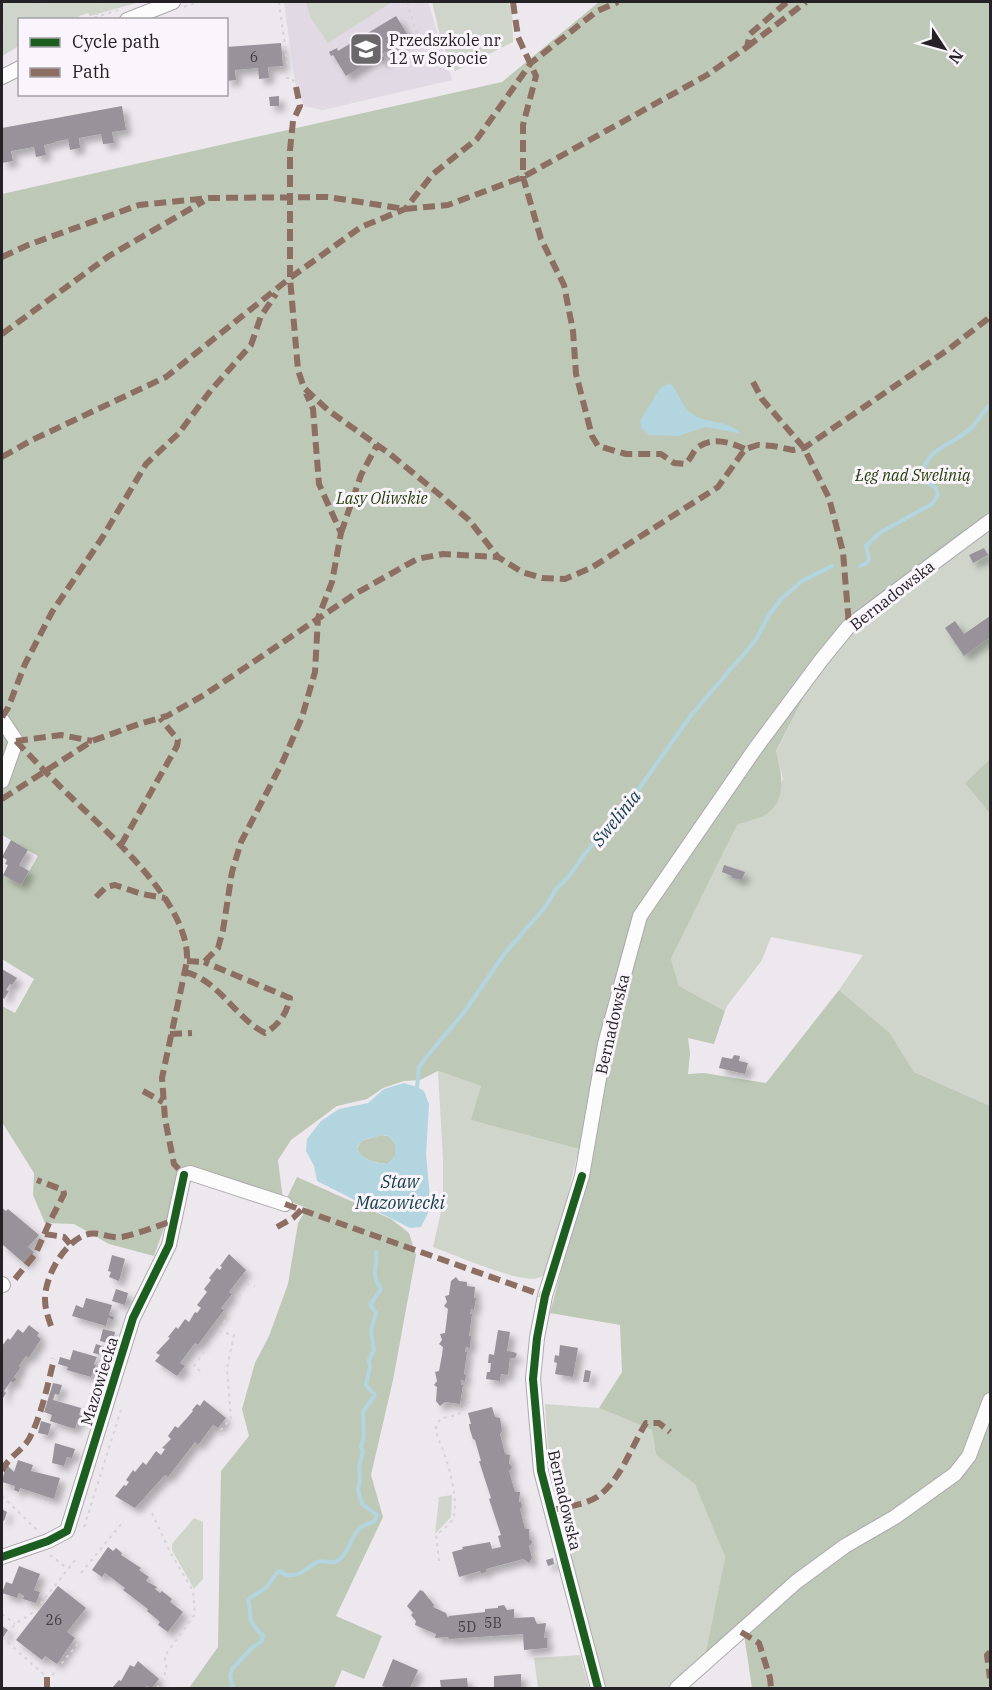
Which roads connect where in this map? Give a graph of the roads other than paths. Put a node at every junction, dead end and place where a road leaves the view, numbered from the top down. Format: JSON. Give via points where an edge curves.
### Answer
{"nodes":[{"id":1,"x":173,"y":2,"type":"edge"},
{"id":2,"x":133,"y":18,"type":"edge"},
{"id":3,"x":18,"y":69,"type":"edge"},
{"id":4,"x":2,"y":77,"type":"edge"},
{"id":5,"x":990,"y":521,"type":"edge"},
{"id":6,"x":2,"y":720,"type":"edge"},
{"id":7,"x":2,"y":781,"type":"edge"},
{"id":8,"x":285,"y":1204,"type":"dead end"},
{"id":9,"x":990,"y":1400,"type":"edge"},
{"id":10,"x":2,"y":1557,"type":"edge"},
{"id":11,"x":598,"y":1689,"type":"edge"},
{"id":12,"x":677,"y":1689,"type":"edge"}],
"edges":[{"from":1,"to":2,"type":"street"},
{"from":3,"to":4,"type":"street"},
{"from":5,"to":11,"type":"street","name":"Bernadowska","via":[[849,626],[755,749],[640,916],[604,1044],[582,1176],[545,1296],[533,1379],[541,1471]]},
{"from":6,"to":7,"type":"street","via":[[16,741]]},
{"from":8,"to":10,"type":"street","name":"Mazowiecka","via":[[190,1173],[184,1175],[169,1245],[133,1318],[67,1530]]},
{"from":9,"to":12,"type":"street","via":[[969,1456],[955,1474],[796,1582]]}]}
